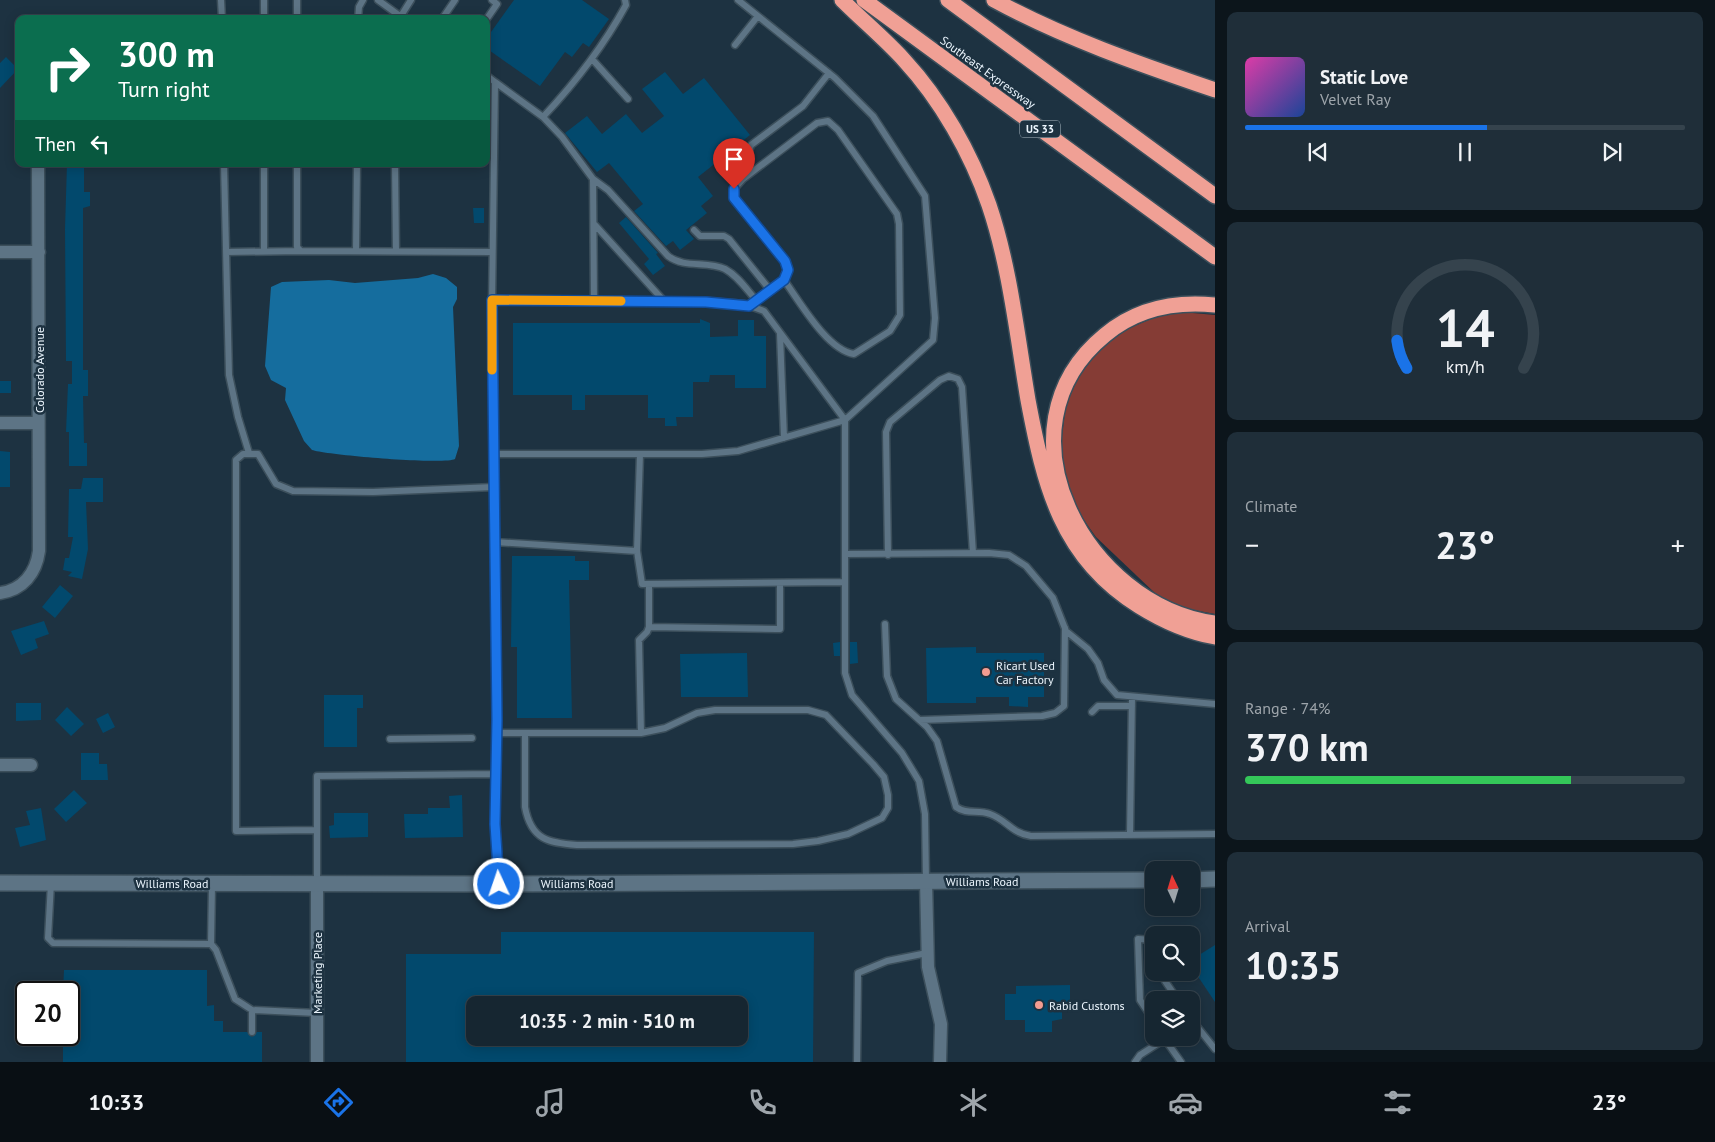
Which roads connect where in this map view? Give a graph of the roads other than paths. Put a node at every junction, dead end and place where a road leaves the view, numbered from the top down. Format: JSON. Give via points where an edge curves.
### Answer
{"nodes":[{"id":1,"x":221,"y":0,"type":"edge"},
{"id":2,"x":264,"y":0,"type":"edge"},
{"id":3,"x":297,"y":0,"type":"edge"},
{"id":4,"x":363,"y":0,"type":"edge"},
{"id":5,"x":378,"y":0,"type":"edge"},
{"id":6,"x":411,"y":0,"type":"edge"},
{"id":7,"x":455,"y":0,"type":"edge"},
{"id":8,"x":492,"y":0,"type":"edge"},
{"id":9,"x":625,"y":0,"type":"edge"},
{"id":10,"x":738,"y":0,"type":"edge"},
{"id":11,"x":842,"y":0,"type":"edge"},
{"id":12,"x":864,"y":0,"type":"edge"},
{"id":13,"x":948,"y":0,"type":"edge"},
{"id":14,"x":994,"y":0,"type":"edge"},
{"id":15,"x":222,"y":15,"type":"edge"},
{"id":16,"x":264,"y":15,"type":"edge"},
{"id":17,"x":297,"y":15,"type":"edge"},
{"id":18,"x":358,"y":15,"type":"edge"},
{"id":19,"x":397,"y":15,"type":"edge"},
{"id":20,"x":403,"y":15,"type":"edge"},
{"id":21,"x":445,"y":15,"type":"edge"},
{"id":22,"x":490,"y":15,"type":"edge"},
{"id":23,"x":758,"y":16,"type":"junction"},
{"id":24,"x":735,"y":45,"type":"dead end"},
{"id":25,"x":592,"y":59,"type":"junction"},
{"id":26,"x":829,"y":73,"type":"junction"},
{"id":27,"x":490,"y":79,"type":"edge"},
{"id":28,"x":495,"y":82,"type":"junction"},
{"id":29,"x":1215,"y":90,"type":"edge"},
{"id":30,"x":628,"y":99,"type":"dead end"},
{"id":31,"x":543,"y":117,"type":"junction"},
{"id":32,"x":38,"y":167,"type":"edge"},
{"id":33,"x":224,"y":167,"type":"edge"},
{"id":34,"x":264,"y":167,"type":"edge"},
{"id":35,"x":297,"y":167,"type":"edge"},
{"id":36,"x":357,"y":167,"type":"edge"},
{"id":37,"x":395,"y":167,"type":"edge"},
{"id":38,"x":751,"y":173,"type":"junction"},
{"id":39,"x":594,"y":179,"type":"junction"},
{"id":40,"x":1215,"y":196,"type":"edge"},
{"id":41,"x":595,"y":225,"type":"junction"},
{"id":42,"x":694,"y":230,"type":"dead end"},
{"id":43,"x":264,"y":251,"type":"junction"},
{"id":44,"x":301,"y":251,"type":"junction"},
{"id":45,"x":356,"y":251,"type":"junction"},
{"id":46,"x":396,"y":251,"type":"junction"},
{"id":47,"x":0,"y":252,"type":"edge"},
{"id":48,"x":39,"y":252,"type":"junction"},
{"id":49,"x":226,"y":252,"type":"junction"},
{"id":50,"x":492,"y":252,"type":"junction"},
{"id":51,"x":1215,"y":257,"type":"edge"},
{"id":52,"x":784,"y":280,"type":"junction"},
{"id":53,"x":770,"y":290,"type":"junction"},
{"id":54,"x":492,"y":300,"type":"junction"},
{"id":55,"x":756,"y":300,"type":"junction"},
{"id":56,"x":594,"y":301,"type":"junction"},
{"id":57,"x":664,"y":301,"type":"junction"},
{"id":58,"x":1215,"y":305,"type":"edge"},
{"id":59,"x":749,"y":306,"type":"junction"},
{"id":60,"x":780,"y":333,"type":"junction"},
{"id":61,"x":845,"y":420,"type":"junction"},
{"id":62,"x":0,"y":423,"type":"edge"},
{"id":63,"x":38,"y":423,"type":"junction"},
{"id":64,"x":784,"y":438,"type":"junction"},
{"id":65,"x":249,"y":452,"type":"junction"},
{"id":66,"x":493,"y":454,"type":"junction"},
{"id":67,"x":640,"y":454,"type":"junction"},
{"id":68,"x":494,"y":487,"type":"junction"},
{"id":69,"x":494,"y":542,"type":"junction"},
{"id":70,"x":637,"y":551,"type":"junction"},
{"id":71,"x":973,"y":553,"type":"junction"},
{"id":72,"x":845,"y":554,"type":"junction"},
{"id":73,"x":888,"y":555,"type":"junction"},
{"id":74,"x":780,"y":582,"type":"junction"},
{"id":75,"x":845,"y":582,"type":"junction"},
{"id":76,"x":649,"y":584,"type":"junction"},
{"id":77,"x":0,"y":593,"type":"edge"},
{"id":78,"x":1215,"y":623,"type":"edge"},
{"id":79,"x":885,"y":624,"type":"dead end"},
{"id":80,"x":649,"y":628,"type":"junction"},
{"id":81,"x":1065,"y":628,"type":"junction"},
{"id":82,"x":1215,"y":637,"type":"edge"},
{"id":83,"x":1132,"y":697,"type":"junction"},
{"id":84,"x":1215,"y":704,"type":"edge"},
{"id":85,"x":1132,"y":706,"type":"junction"},
{"id":86,"x":1092,"y":712,"type":"dead end"},
{"id":87,"x":920,"y":720,"type":"junction"},
{"id":88,"x":641,"y":732,"type":"junction"},
{"id":89,"x":496,"y":733,"type":"junction"},
{"id":90,"x":524,"y":733,"type":"junction"},
{"id":91,"x":472,"y":738,"type":"dead end"},
{"id":92,"x":390,"y":739,"type":"dead end"},
{"id":93,"x":32,"y":764,"type":"dead end"},
{"id":94,"x":0,"y":765,"type":"edge"},
{"id":95,"x":495,"y":774,"type":"junction"},
{"id":96,"x":316,"y":830,"type":"junction"},
{"id":97,"x":1215,"y":834,"type":"edge"},
{"id":98,"x":1130,"y":835,"type":"junction"},
{"id":99,"x":1215,"y":879,"type":"edge"},
{"id":100,"x":1145,"y":880,"type":"edge"},
{"id":101,"x":1200,"y":880,"type":"edge"},
{"id":102,"x":926,"y":881,"type":"junction"},
{"id":103,"x":0,"y":883,"type":"edge"},
{"id":104,"x":51,"y":883,"type":"junction"},
{"id":105,"x":212,"y":883,"type":"junction"},
{"id":106,"x":317,"y":883,"type":"junction"},
{"id":107,"x":499,"y":884,"type":"junction"},
{"id":108,"x":1145,"y":939,"type":"edge"},
{"id":109,"x":211,"y":944,"type":"junction"},
{"id":110,"x":927,"y":953,"type":"junction"},
{"id":111,"x":1145,"y":1008,"type":"edge"},
{"id":112,"x":252,"y":1010,"type":"junction"},
{"id":113,"x":317,"y":1013,"type":"junction"},
{"id":114,"x":1200,"y":1030,"type":"edge"},
{"id":115,"x":252,"y":1032,"type":"dead end"},
{"id":116,"x":1153,"y":1046,"type":"edge"},
{"id":117,"x":1170,"y":1046,"type":"edge"},
{"id":118,"x":1215,"y":1049,"type":"edge"},
{"id":119,"x":317,"y":1062,"type":"edge"},
{"id":120,"x":857,"y":1062,"type":"edge"},
{"id":121,"x":940,"y":1062,"type":"edge"},
{"id":122,"x":1135,"y":1062,"type":"edge"},
{"id":123,"x":1181,"y":1062,"type":"edge"}],
"edges":[{"from":1,"to":15,"type":"lane"},
{"from":2,"to":16,"type":"lane"},
{"from":3,"to":17,"type":"lane"},
{"from":4,"to":18,"type":"lane"},
{"from":5,"to":19,"type":"lane"},
{"from":6,"to":20,"type":"lane"},
{"from":7,"to":21,"type":"lane"},
{"from":8,"to":22,"type":"lane","via":[[498,4]]},
{"from":9,"to":25,"type":"lane","via":[[626,5]]},
{"from":10,"to":23,"type":"lane"},
{"from":11,"to":82,"type":"highway","via":[[904,60],[933,95],[976,174],[989,205],[1006,274],[1041,467],[1054,505],[1071,539],[1095,571],[1126,598],[1163,620]]},
{"from":12,"to":51,"type":"highway","name":"Southeast Expressway","number":"US 33"},
{"from":13,"to":40,"type":"highway"},
{"from":14,"to":29,"type":"highway","via":[[1033,21],[1099,49]]},
{"from":23,"to":24,"type":"lane"},
{"from":23,"to":26,"type":"lane"},
{"from":25,"to":30,"type":"lane"},
{"from":25,"to":31,"type":"lane","via":[[576,82]]},
{"from":26,"to":38,"type":"lane","via":[[803,106],[751,145],[746,163]]},
{"from":26,"to":61,"type":"lane","via":[[873,116],[924,196],[935,318],[933,340]]},
{"from":27,"to":28,"type":"lane"},
{"from":28,"to":31,"type":"lane"},
{"from":28,"to":50,"type":"lane"},
{"from":31,"to":39,"type":"lane"},
{"from":32,"to":48,"type":"street","name":"Colorado Avenue"},
{"from":33,"to":49,"type":"lane"},
{"from":34,"to":43,"type":"lane"},
{"from":35,"to":44,"type":"lane","via":[[297,247]]},
{"from":36,"to":45,"type":"lane"},
{"from":37,"to":46,"type":"lane"},
{"from":38,"to":52,"type":"lane","via":[[734,189],[734,198],[785,261],[788,270]]},
{"from":38,"to":52,"type":"lane","via":[[817,123],[828,122],[838,130],[897,214],[900,315],[890,331],[854,354],[833,344]]},
{"from":39,"to":41,"type":"lane"},
{"from":39,"to":55,"type":"lane","via":[[676,262],[724,269]]},
{"from":41,"to":56,"type":"lane"},
{"from":41,"to":57,"type":"lane"},
{"from":42,"to":53,"type":"lane","via":[[700,236],[729,239]]},
{"from":43,"to":44,"type":"lane"},
{"from":43,"to":49,"type":"lane"},
{"from":44,"to":45,"type":"lane"},
{"from":45,"to":46,"type":"lane"},
{"from":46,"to":50,"type":"lane"},
{"from":47,"to":48,"type":"street"},
{"from":48,"to":63,"type":"street","name":"Colorado Avenue"},
{"from":49,"to":65,"type":"lane","via":[[228,375]]},
{"from":50,"to":54,"type":"lane"},
{"from":52,"to":53,"type":"lane"},
{"from":53,"to":55,"type":"lane"},
{"from":54,"to":56,"type":"lane"},
{"from":54,"to":66,"type":"lane"},
{"from":55,"to":59,"type":"lane"},
{"from":56,"to":57,"type":"lane"},
{"from":57,"to":59,"type":"lane"},
{"from":58,"to":78,"type":"highway","via":[[1190,303],[1154,309],[1127,320],[1101,338],[1069,376],[1058,403],[1054,437],[1056,472],[1066,504],[1101,559],[1119,577],[1160,606]]},
{"from":59,"to":60,"type":"lane","via":[[764,311]]},
{"from":60,"to":61,"type":"lane"},
{"from":60,"to":64,"type":"lane"},
{"from":61,"to":64,"type":"lane"},
{"from":61,"to":72,"type":"lane"},
{"from":62,"to":63,"type":"street"},
{"from":63,"to":77,"type":"street","name":"Colorado Avenue","via":[[39,551],[32,575],[16,589]]},
{"from":64,"to":67,"type":"lane","via":[[738,451]]},
{"from":65,"to":68,"type":"lane","via":[[258,454],[276,484],[293,491],[373,492]]},
{"from":65,"to":96,"type":"lane","via":[[236,460],[235,467],[236,831]]},
{"from":66,"to":67,"type":"lane"},
{"from":66,"to":68,"type":"lane"},
{"from":67,"to":70,"type":"lane"},
{"from":68,"to":69,"type":"lane"},
{"from":69,"to":70,"type":"lane"},
{"from":69,"to":89,"type":"lane"},
{"from":70,"to":76,"type":"lane","via":[[642,584]]},
{"from":71,"to":73,"type":"lane"},
{"from":71,"to":73,"type":"lane","via":[[962,387],[958,379],[949,376],[890,422],[886,432]]},
{"from":71,"to":81,"type":"lane","via":[[1009,555],[1026,566],[1053,598]]},
{"from":72,"to":73,"type":"lane"},
{"from":72,"to":75,"type":"lane"},
{"from":74,"to":75,"type":"lane"},
{"from":74,"to":76,"type":"lane"},
{"from":74,"to":80,"type":"lane","via":[[780,629]]},
{"from":75,"to":102,"type":"lane","via":[[844,673],[852,695],[902,753],[919,781],[925,814]]},
{"from":76,"to":80,"type":"lane"},
{"from":79,"to":87,"type":"lane","via":[[887,676],[896,699]]},
{"from":80,"to":88,"type":"lane","via":[[639,640]]},
{"from":81,"to":83,"type":"lane","via":[[1088,649],[1104,680],[1117,695]]},
{"from":81,"to":87,"type":"lane","via":[[1064,706],[1055,713]]},
{"from":83,"to":84,"type":"lane"},
{"from":83,"to":85,"type":"lane"},
{"from":85,"to":86,"type":"lane","via":[[1098,706]]},
{"from":85,"to":98,"type":"lane"},
{"from":87,"to":98,"type":"lane","via":[[937,741],[956,807],[963,812],[989,813],[1020,834]]},
{"from":88,"to":90,"type":"lane"},
{"from":88,"to":90,"type":"lane","via":[[665,728],[697,713],[715,710],[808,710],[826,716],[874,764],[884,777],[888,808],[882,818],[848,834],[794,844],[577,846],[550,843],[533,829],[527,818]]},
{"from":89,"to":90,"type":"lane"},
{"from":89,"to":95,"type":"lane"},
{"from":91,"to":92,"type":"lane"},
{"from":93,"to":94,"type":"street"},
{"from":95,"to":96,"type":"lane","via":[[317,776]]},
{"from":95,"to":107,"type":"lane"},
{"from":96,"to":106,"type":"lane"},
{"from":97,"to":98,"type":"lane"},
{"from":99,"to":101,"type":"main road"},
{"from":100,"to":102,"type":"main road","name":"Williams Road"},
{"from":102,"to":107,"type":"main road","name":"Williams Road"},
{"from":102,"to":110,"type":"street"},
{"from":103,"to":104,"type":"main road","name":"Williams Road"},
{"from":104,"to":105,"type":"main road","name":"Williams Road"},
{"from":104,"to":109,"type":"lane","via":[[48,938],[53,943]]},
{"from":105,"to":106,"type":"main road","name":"Williams Road"},
{"from":105,"to":109,"type":"lane"},
{"from":106,"to":107,"type":"main road","name":"Williams Road"},
{"from":106,"to":113,"type":"street","name":"Marketing Place"},
{"from":108,"to":111,"type":"lane","via":[[1138,939],[1140,1000]]},
{"from":109,"to":112,"type":"lane","via":[[235,999]]},
{"from":110,"to":120,"type":"lane","via":[[887,961],[858,972]]},
{"from":110,"to":121,"type":"street","via":[[941,1024]]},
{"from":112,"to":113,"type":"lane"},
{"from":112,"to":115,"type":"lane"},
{"from":113,"to":119,"type":"street","name":"Marketing Place"},
{"from":114,"to":118,"type":"lane"},
{"from":116,"to":122,"type":"lane"},
{"from":117,"to":123,"type":"lane"}]}
